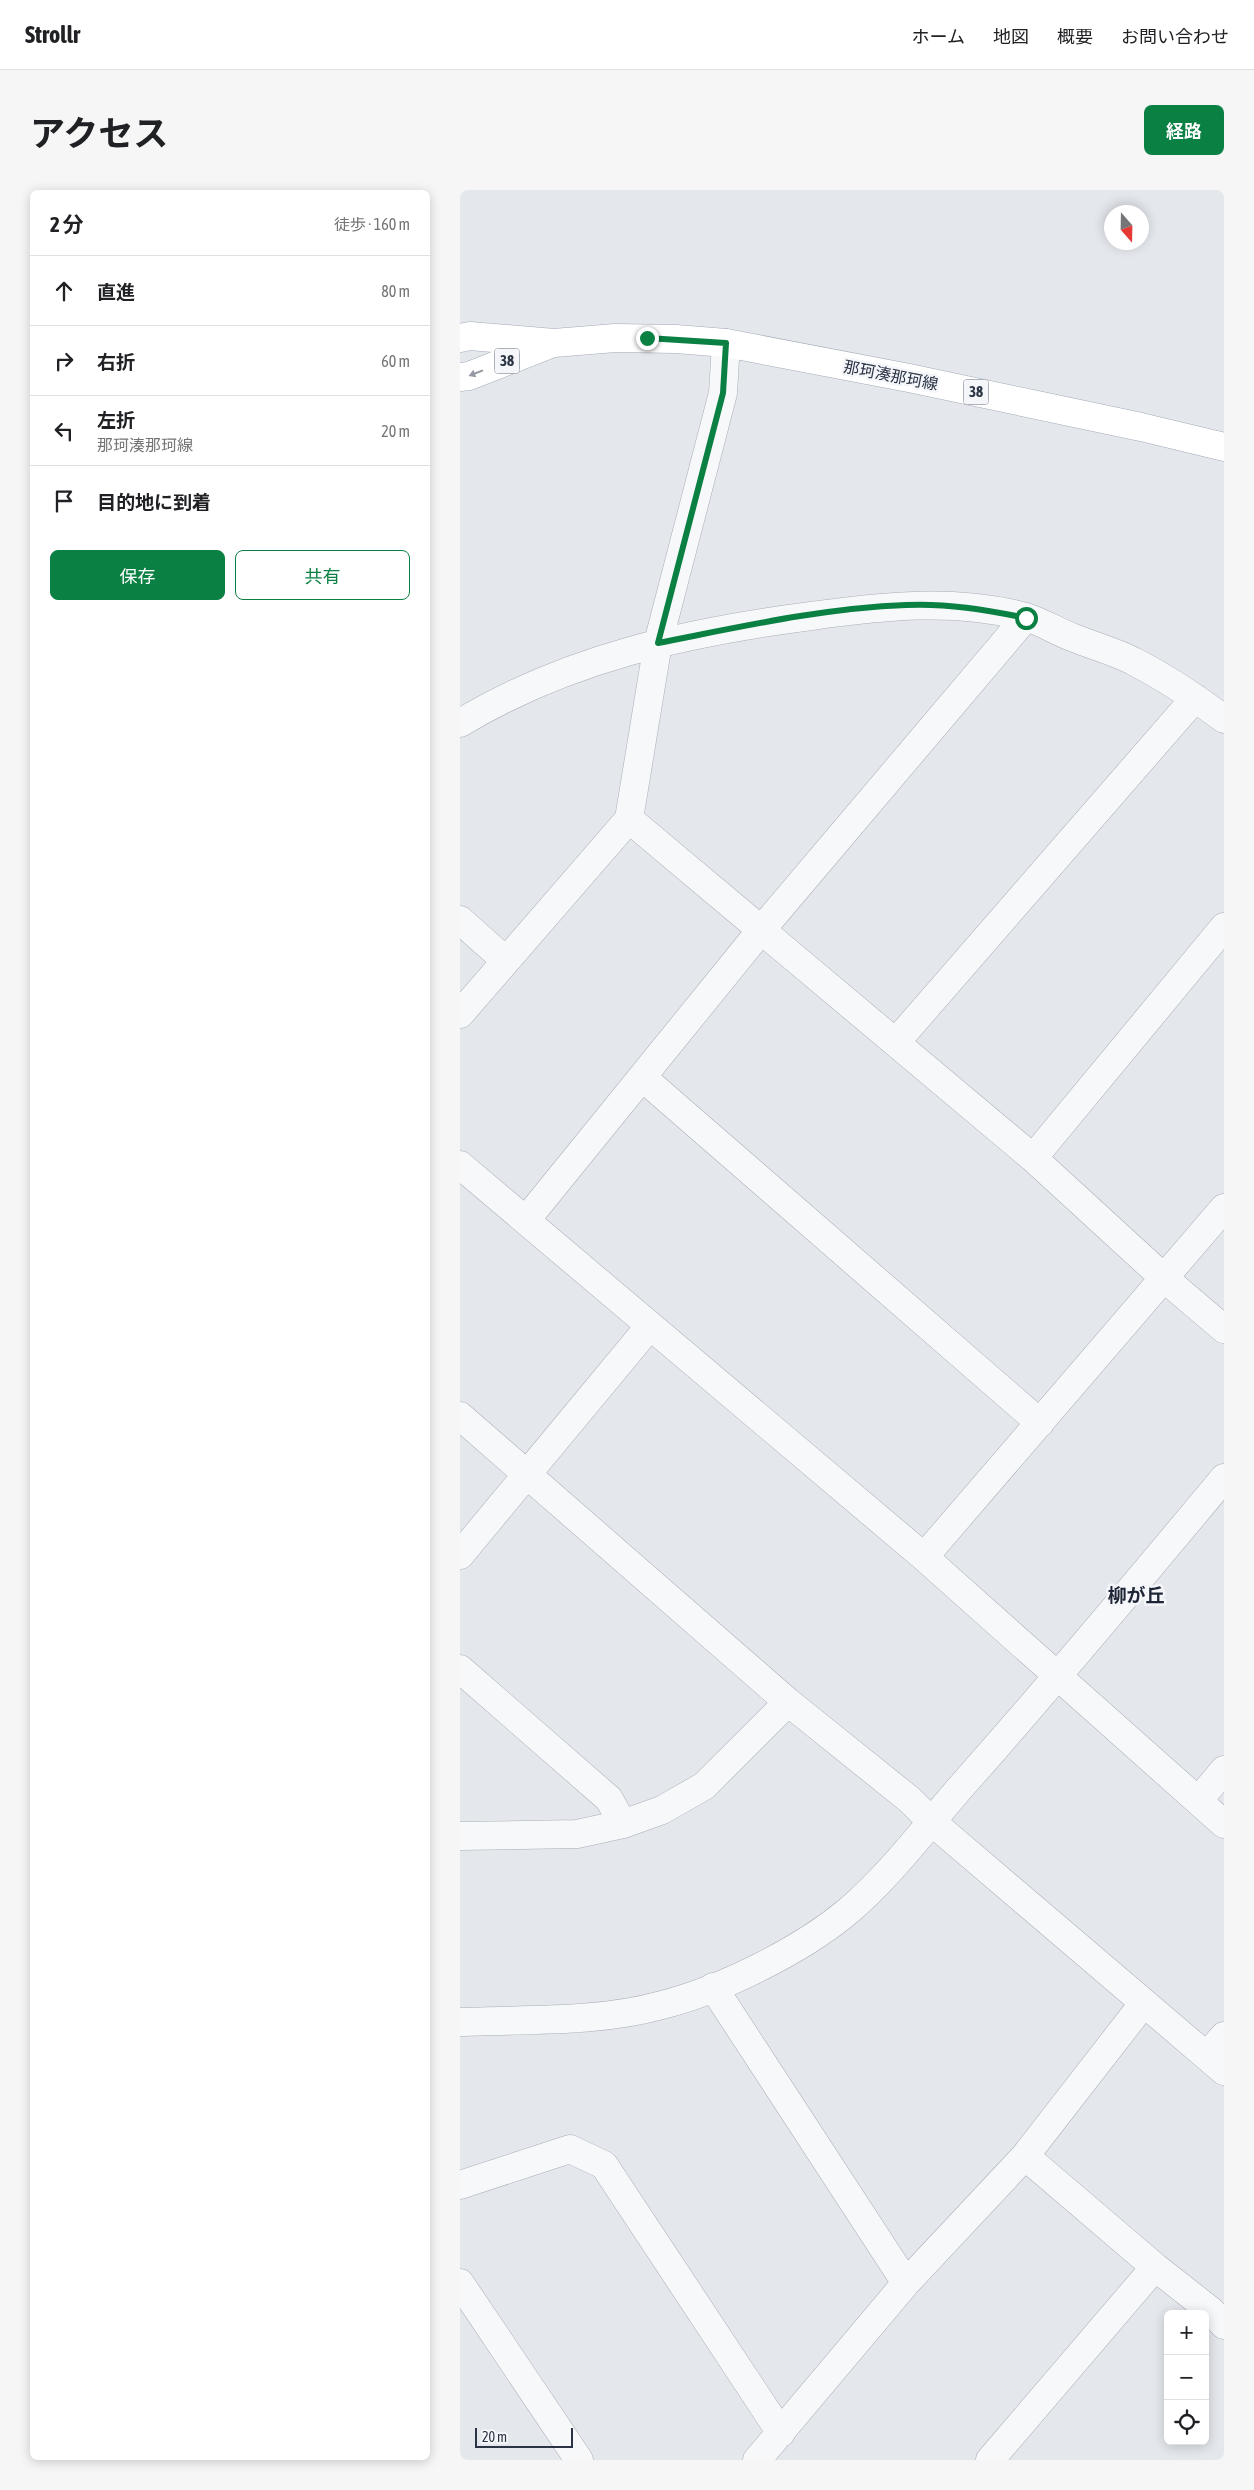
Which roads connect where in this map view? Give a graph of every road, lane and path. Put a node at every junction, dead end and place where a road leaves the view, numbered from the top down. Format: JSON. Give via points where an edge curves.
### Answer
{"nodes":[{"id":1,"x":460,"y":338,"type":"edge"},
{"id":2,"x":554,"y":343,"type":"junction"},
{"id":3,"x":726,"y":343,"type":"junction"},
{"id":4,"x":460,"y":377,"type":"edge"},
{"id":5,"x":1224,"y":447,"type":"edge"},
{"id":6,"x":1026,"y":618,"type":"junction"},
{"id":7,"x":658,"y":643,"type":"junction"},
{"id":8,"x":1195,"y":698,"type":"junction"},
{"id":9,"x":1224,"y":718,"type":"edge"},
{"id":10,"x":460,"y":722,"type":"edge"},
{"id":11,"x":629,"y":819,"type":"junction"},
{"id":12,"x":460,"y":920,"type":"edge"},
{"id":13,"x":1224,"y":927,"type":"edge"},
{"id":14,"x":762,"y":929,"type":"junction"},
{"id":15,"x":506,"y":962,"type":"junction"},
{"id":16,"x":460,"y":1014,"type":"edge"},
{"id":17,"x":896,"y":1042,"type":"junction"},
{"id":18,"x":642,"y":1076,"type":"junction"},
{"id":19,"x":1033,"y":1158,"type":"junction"},
{"id":20,"x":460,"y":1165,"type":"edge"},
{"id":21,"x":1224,"y":1208,"type":"edge"},
{"id":22,"x":526,"y":1220,"type":"junction"},
{"id":23,"x":1164,"y":1278,"type":"junction"},
{"id":24,"x":649,"y":1327,"type":"junction"},
{"id":25,"x":1224,"y":1328,"type":"edge"},
{"id":26,"x":460,"y":1416,"type":"edge"},
{"id":27,"x":1040,"y":1423,"type":"junction"},
{"id":28,"x":528,"y":1475,"type":"junction"},
{"id":29,"x":1224,"y":1478,"type":"edge"},
{"id":30,"x":460,"y":1555,"type":"edge"},
{"id":31,"x":924,"y":1557,"type":"junction"},
{"id":32,"x":460,"y":1669,"type":"edge"},
{"id":33,"x":1058,"y":1677,"type":"junction"},
{"id":34,"x":788,"y":1702,"type":"junction"},
{"id":35,"x":1224,"y":1770,"type":"edge"},
{"id":36,"x":1198,"y":1801,"type":"junction"},
{"id":37,"x":932,"y":1822,"type":"junction"},
{"id":38,"x":623,"y":1824,"type":"junction"},
{"id":39,"x":1224,"y":1824,"type":"edge"},
{"id":40,"x":460,"y":1836,"type":"edge"},
{"id":41,"x":713,"y":1987,"type":"junction"},
{"id":42,"x":1143,"y":2004,"type":"junction"},
{"id":43,"x":460,"y":2022,"type":"edge"},
{"id":44,"x":1218,"y":2054,"type":"edge"},
{"id":45,"x":1026,"y":2156,"type":"junction"},
{"id":46,"x":460,"y":2185,"type":"edge"},
{"id":47,"x":1155,"y":2266,"type":"junction"},
{"id":48,"x":460,"y":2283,"type":"edge"},
{"id":49,"x":906,"y":2283,"type":"junction"},
{"id":50,"x":1224,"y":2325,"type":"edge"},
{"id":51,"x":781,"y":2433,"type":"junction"},
{"id":52,"x":579,"y":2460,"type":"edge"},
{"id":53,"x":757,"y":2460,"type":"edge"},
{"id":54,"x":990,"y":2460,"type":"edge"}],
"edges":[{"from":1,"to":2,"type":"main road","name":"那珂湊那珂線","number":"38","via":[[470,336]]},
{"from":2,"to":3,"type":"main road","name":"那珂湊那珂線","number":"38","via":[[616,338]]},
{"from":2,"to":4,"type":"main road","name":"那珂湊那珂線","number":"38","one_way":true},
{"from":3,"to":5,"type":"main road","name":"那珂湊那珂線","number":"38","via":[[968,390]]},
{"from":3,"to":7,"type":"street","via":[[723,393]]},
{"from":6,"to":7,"type":"street","via":[[968,607],[906,605],[760,623]]},
{"from":6,"to":8,"type":"street","via":[[1134,662]]},
{"from":6,"to":14,"type":"street"},
{"from":7,"to":10,"type":"street","via":[[589,662],[530,684]]},
{"from":7,"to":11,"type":"street"},
{"from":8,"to":9,"type":"street"},
{"from":8,"to":17,"type":"street"},
{"from":11,"to":14,"type":"street"},
{"from":11,"to":15,"type":"street"},
{"from":12,"to":15,"type":"street"},
{"from":13,"to":19,"type":"street"},
{"from":14,"to":17,"type":"street"},
{"from":14,"to":18,"type":"street"},
{"from":15,"to":16,"type":"street"},
{"from":17,"to":19,"type":"street"},
{"from":18,"to":22,"type":"street"},
{"from":18,"to":27,"type":"street"},
{"from":19,"to":23,"type":"street"},
{"from":20,"to":22,"type":"street"},
{"from":21,"to":23,"type":"street"},
{"from":22,"to":24,"type":"street"},
{"from":23,"to":25,"type":"street"},
{"from":23,"to":27,"type":"street"},
{"from":24,"to":28,"type":"street"},
{"from":24,"to":31,"type":"street"},
{"from":26,"to":28,"type":"street"},
{"from":27,"to":31,"type":"street"},
{"from":28,"to":30,"type":"street"},
{"from":28,"to":34,"type":"street"},
{"from":29,"to":33,"type":"street"},
{"from":31,"to":33,"type":"street"},
{"from":32,"to":38,"type":"street","via":[[610,1799]]},
{"from":33,"to":36,"type":"street"},
{"from":33,"to":37,"type":"street"},
{"from":34,"to":37,"type":"street","via":[[910,1800]]},
{"from":34,"to":38,"type":"street","via":[[704,1786],[662,1810]]},
{"from":35,"to":36,"type":"street"},
{"from":36,"to":39,"type":"street"},
{"from":37,"to":41,"type":"street","via":[[847,1912],[789,1952]]},
{"from":37,"to":42,"type":"street"},
{"from":38,"to":40,"type":"street","via":[[577,1834]]},
{"from":41,"to":43,"type":"street","via":[[663,2005],[615,2015]]},
{"from":41,"to":49,"type":"street"},
{"from":42,"to":44,"type":"street"},
{"from":42,"to":45,"type":"street"},
{"from":45,"to":47,"type":"street"},
{"from":45,"to":49,"type":"street"},
{"from":46,"to":51,"type":"street","via":[[570,2148],[604,2165]]},
{"from":47,"to":50,"type":"street"},
{"from":47,"to":54,"type":"street"},
{"from":48,"to":52,"type":"street"},
{"from":49,"to":51,"type":"street"},
{"from":51,"to":53,"type":"street"}]}
